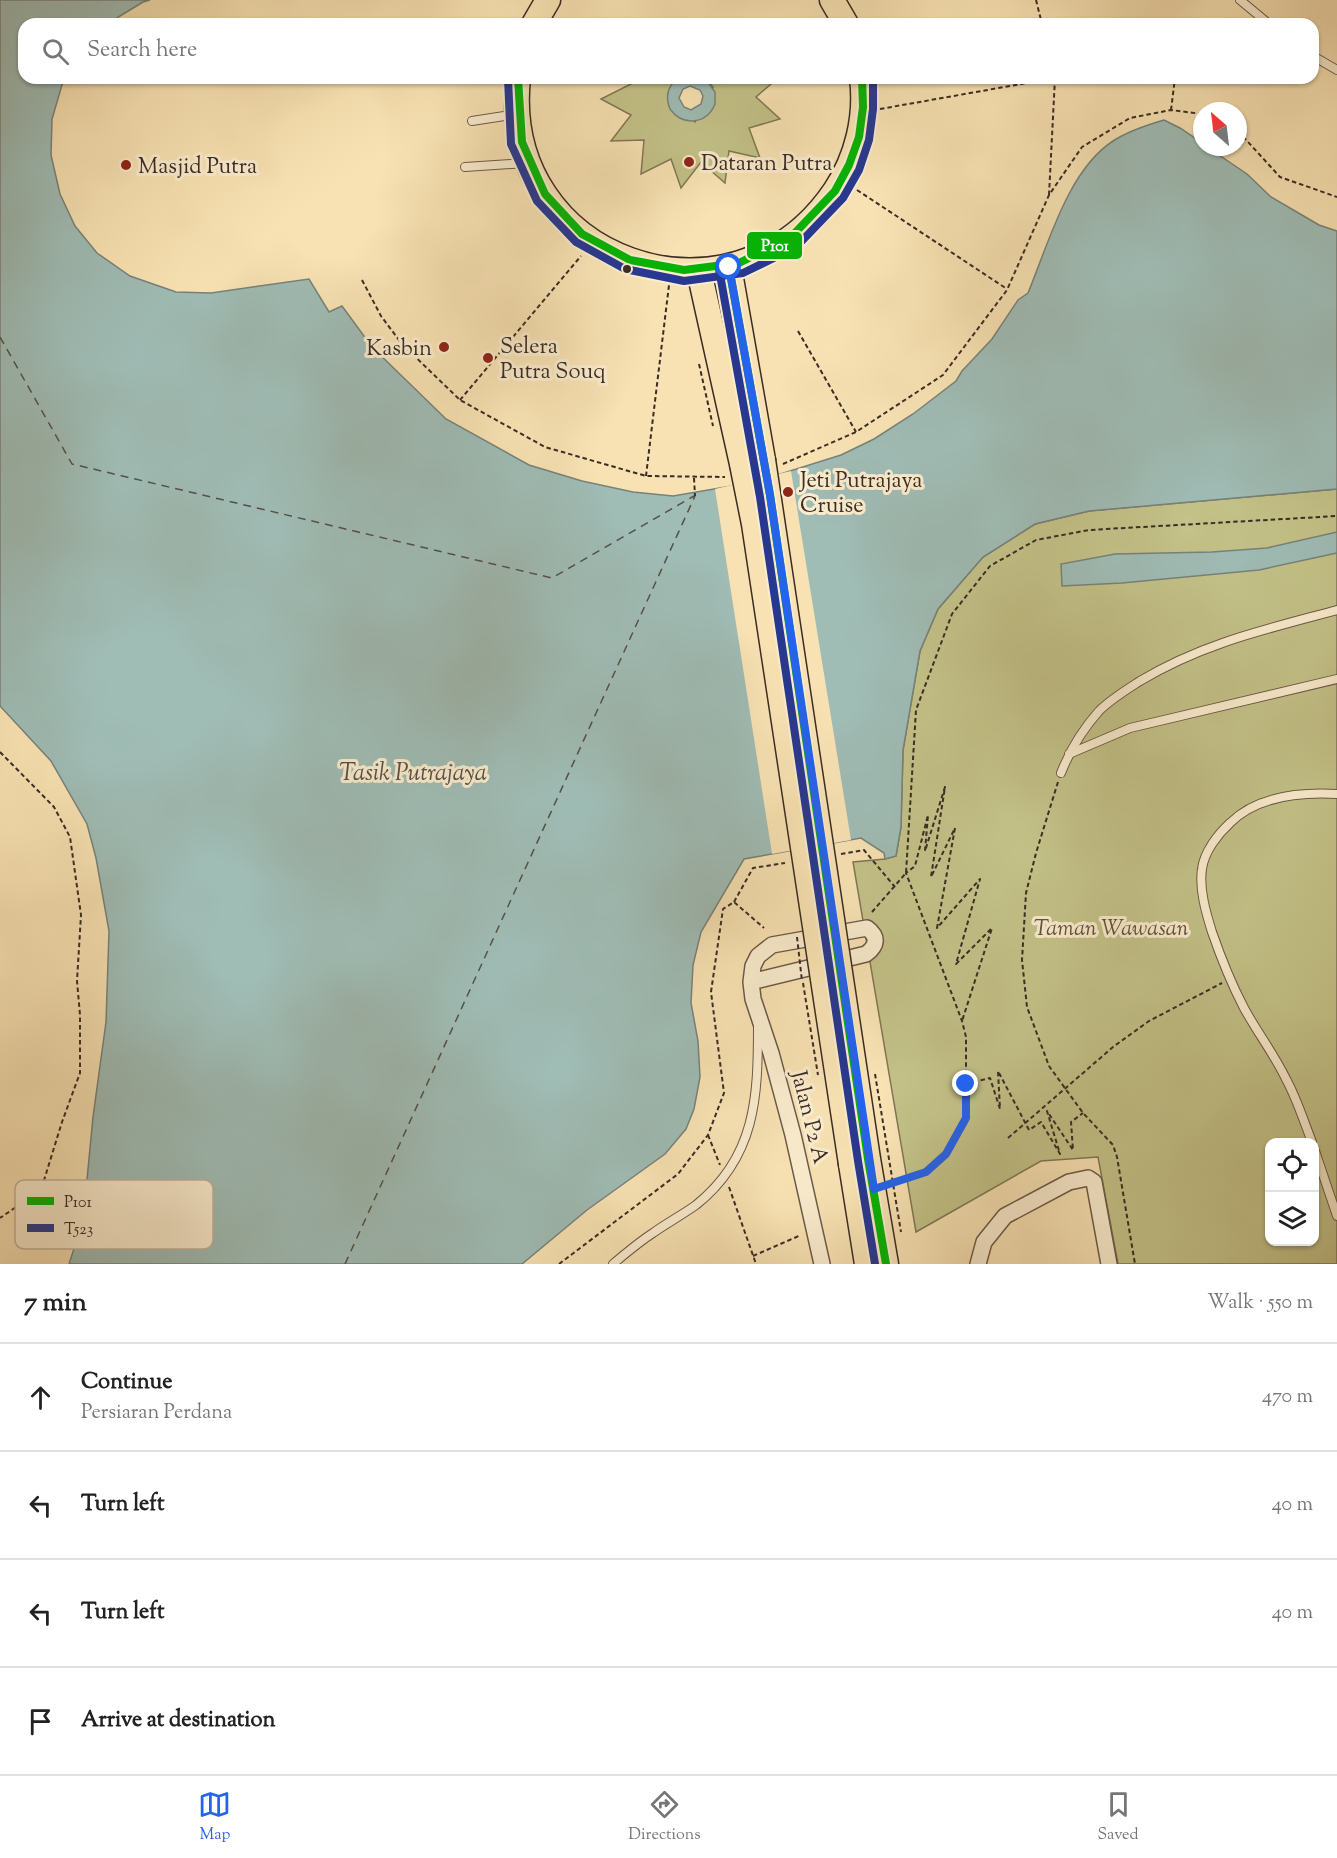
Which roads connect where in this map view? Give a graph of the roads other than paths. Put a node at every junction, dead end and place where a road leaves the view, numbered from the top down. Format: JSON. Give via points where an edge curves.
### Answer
{"nodes":[{"id":1,"x":548,"y":0,"type":"edge"},
{"id":2,"x":832,"y":0,"type":"edge"},
{"id":3,"x":1240,"y":0,"type":"edge"},
{"id":4,"x":538,"y":18,"type":"edge"},
{"id":5,"x":842,"y":18,"type":"edge"},
{"id":6,"x":1262,"y":18,"type":"edge"},
{"id":7,"x":1319,"y":60,"type":"edge"},
{"id":8,"x":1337,"y":70,"type":"edge"},
{"id":9,"x":518,"y":84,"type":"edge"},
{"id":10,"x":862,"y":84,"type":"edge"},
{"id":11,"x":517,"y":114,"type":"junction"},
{"id":12,"x":472,"y":121,"type":"dead end"},
{"id":13,"x":528,"y":162,"type":"junction"},
{"id":14,"x":465,"y":167,"type":"dead end"},
{"id":15,"x":729,"y":267,"type":"junction"},
{"id":16,"x":699,"y":271,"type":"junction"},
{"id":17,"x":752,"y":467,"type":"junction"},
{"id":18,"x":1337,"y":610,"type":"edge"},
{"id":19,"x":1337,"y":679,"type":"edge"},
{"id":20,"x":1069,"y":754,"type":"junction"},
{"id":21,"x":1061,"y":773,"type":"road end"},
{"id":22,"x":1337,"y":794,"type":"edge"},
{"id":23,"x":752,"y":982,"type":"junction"},
{"id":24,"x":758,"y":1015,"type":"junction"},
{"id":25,"x":1310,"y":1138,"type":"edge"},
{"id":26,"x":860,"y":1162,"type":"junction"},
{"id":27,"x":1319,"y":1163,"type":"edge"},
{"id":28,"x":1337,"y":1216,"type":"edge"},
{"id":29,"x":613,"y":1264,"type":"edge"},
{"id":30,"x":822,"y":1264,"type":"edge"},
{"id":31,"x":867,"y":1264,"type":"edge"},
{"id":32,"x":886,"y":1264,"type":"edge"},
{"id":33,"x":978,"y":1264,"type":"edge"},
{"id":34,"x":1109,"y":1264,"type":"edge"}],
"edges":[{"from":1,"to":4,"type":"main road"},
{"from":2,"to":5,"type":"main road"},
{"from":3,"to":6,"type":"lane"},
{"from":7,"to":8,"type":"lane"},
{"from":9,"to":11,"type":"main road"},
{"from":10,"to":15,"type":"main road","via":[[859,135],[852,159],[824,206],[803,229],[765,254]]},
{"from":11,"to":12,"type":"lane"},
{"from":11,"to":13,"type":"main road"},
{"from":13,"to":14,"type":"lane"},
{"from":13,"to":16,"type":"main road","via":[[553,206],[593,242],[644,265]]},
{"from":15,"to":16,"type":"main road"},
{"from":15,"to":17,"type":"main road"},
{"from":16,"to":17,"type":"main road"},
{"from":17,"to":26,"type":"main road","bridge":true,"via":[[754,524]]},
{"from":18,"to":20,"type":"lane","via":[[1214,644],[1163,667],[1101,709]]},
{"from":19,"to":20,"type":"lane","via":[[1130,728]]},
{"from":20,"to":21,"type":"lane"},
{"from":22,"to":25,"type":"lane","via":[[1284,796],[1241,812],[1221,831],[1202,868],[1209,921],[1230,979],[1287,1079]]},
{"from":23,"to":23,"type":"street","name":"Jalan P2 A","via":[[866,954],[875,945],[873,933],[867,928],[772,945],[758,956]]},
{"from":23,"to":24,"type":"street","name":"Jalan P2 A"},
{"from":24,"to":29,"type":"lane","via":[[757,1093],[751,1123],[737,1158],[725,1177],[694,1206]]},
{"from":24,"to":30,"type":"street","name":"Jalan P2 A","via":[[771,1053]]},
{"from":26,"to":31,"type":"main road"},
{"from":26,"to":32,"type":"main road","via":[[884,1186]]},
{"from":27,"to":28,"type":"lane"},
{"from":33,"to":34,"type":"street","via":[[984,1242],[1005,1216],[1069,1182],[1088,1178],[1094,1182]]}]}
